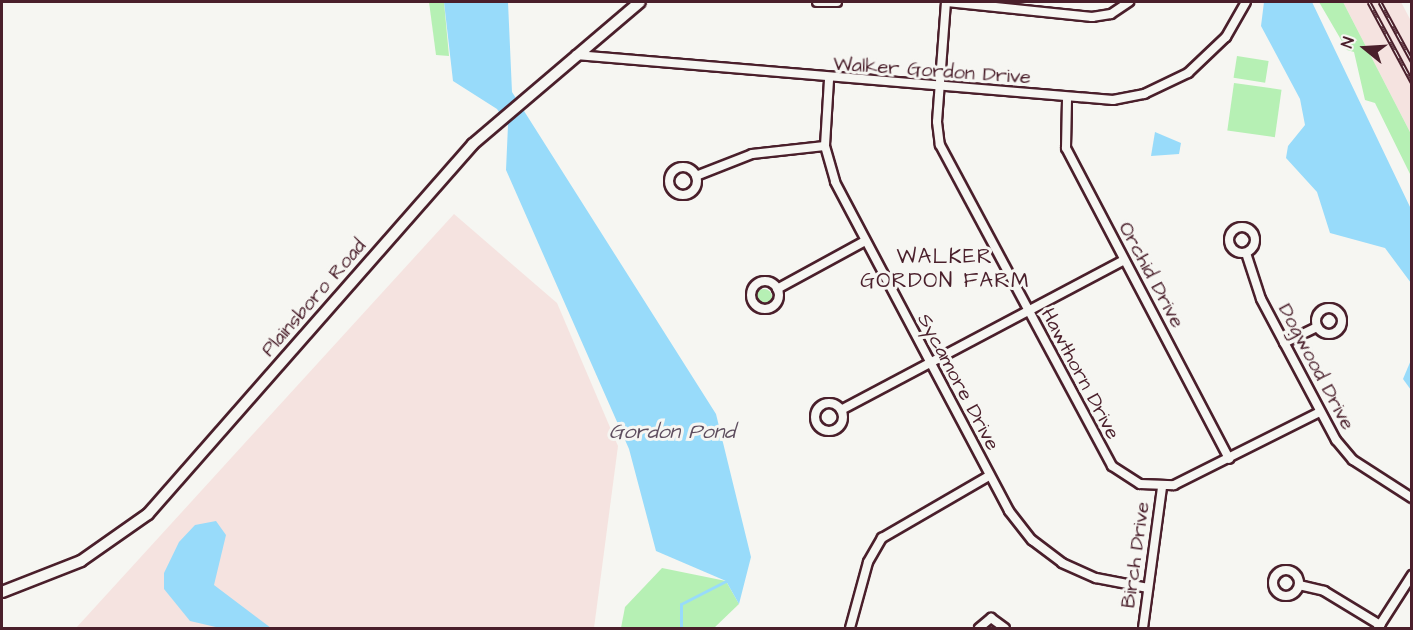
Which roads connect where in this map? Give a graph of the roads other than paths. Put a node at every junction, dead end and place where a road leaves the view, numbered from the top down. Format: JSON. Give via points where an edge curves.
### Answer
{"nodes":[{"id":1,"x":639,"y":2,"type":"edge"},
{"id":2,"x":818,"y":2,"type":"edge"},
{"id":3,"x":837,"y":2,"type":"edge"},
{"id":4,"x":946,"y":2,"type":"edge"},
{"id":5,"x":1129,"y":2,"type":"edge"},
{"id":6,"x":1246,"y":2,"type":"edge"},
{"id":7,"x":574,"y":55,"type":"junction"},
{"id":8,"x":830,"y":80,"type":"junction"},
{"id":9,"x":939,"y":84,"type":"junction"},
{"id":10,"x":1066,"y":100,"type":"junction"},
{"id":11,"x":825,"y":146,"type":"junction"},
{"id":12,"x":696,"y":176,"type":"dead end"},
{"id":13,"x":865,"y":241,"type":"junction"},
{"id":14,"x":1246,"y":253,"type":"dead end"},
{"id":15,"x":1124,"y":260,"type":"junction"},
{"id":16,"x":777,"y":289,"type":"dead end"},
{"id":17,"x":1029,"y":312,"type":"junction"},
{"id":18,"x":1317,"y":327,"type":"dead end"},
{"id":19,"x":1284,"y":343,"type":"junction"},
{"id":20,"x":930,"y":363,"type":"junction"},
{"id":21,"x":841,"y":410,"type":"dead end"},
{"id":22,"x":1320,"y":412,"type":"junction"},
{"id":23,"x":1229,"y":459,"type":"junction"},
{"id":24,"x":989,"y":476,"type":"junction"},
{"id":25,"x":1162,"y":487,"type":"junction"},
{"id":26,"x":1412,"y":498,"type":"edge"},
{"id":27,"x":1412,"y":575,"type":"edge"},
{"id":28,"x":1299,"y":585,"type":"dead end"},
{"id":29,"x":1148,"y":588,"type":"junction"},
{"id":30,"x":2,"y":592,"type":"edge"},
{"id":31,"x":1379,"y":627,"type":"edge"},
{"id":32,"x":850,"y":628,"type":"edge"},
{"id":33,"x":979,"y":628,"type":"edge"},
{"id":34,"x":1005,"y":628,"type":"edge"},
{"id":35,"x":1143,"y":628,"type":"edge"}],
"edges":[{"from":1,"to":7,"type":"street","name":"Plainsboro Road"},
{"from":2,"to":3,"type":"street"},
{"from":4,"to":5,"type":"street","via":[[1096,17]]},
{"from":4,"to":9,"type":"street","name":"Hawthorn Drive"},
{"from":6,"to":10,"type":"street","name":"Walker Gordon Drive","via":[[1218,45],[1179,79],[1125,99]]},
{"from":7,"to":8,"type":"street","name":"Walker Gordon Drive"},
{"from":7,"to":30,"type":"street","name":"Plainsboro Road","via":[[498,121],[161,502],[81,561]]},
{"from":8,"to":9,"type":"street","name":"Walker Gordon Drive"},
{"from":8,"to":11,"type":"street","name":"Sycamore Drive"},
{"from":9,"to":10,"type":"street","name":"Walker Gordon Drive"},
{"from":9,"to":17,"type":"street","name":"Hawthorn Drive","via":[[940,145]]},
{"from":10,"to":15,"type":"street","name":"Orchid Drive","via":[[1066,148]]},
{"from":11,"to":12,"type":"street","via":[[752,154]]},
{"from":11,"to":13,"type":"street","name":"Sycamore Drive","via":[[835,182]]},
{"from":13,"to":16,"type":"street"},
{"from":13,"to":20,"type":"street","name":"Sycamore Drive"},
{"from":14,"to":19,"type":"street","name":"Dogwood Drive","via":[[1259,296]]},
{"from":15,"to":17,"type":"street"},
{"from":15,"to":23,"type":"street","name":"Orchid Drive"},
{"from":17,"to":20,"type":"street"},
{"from":17,"to":25,"type":"street","name":"Hawthorn Drive","via":[[1108,462],[1135,482]]},
{"from":18,"to":19,"type":"street"},
{"from":19,"to":22,"type":"street","name":"Dogwood Drive"},
{"from":20,"to":21,"type":"street"},
{"from":20,"to":24,"type":"street","name":"Sycamore Drive"},
{"from":22,"to":23,"type":"street"},
{"from":22,"to":26,"type":"street","name":"Dogwood Drive","via":[[1348,456]]},
{"from":23,"to":25,"type":"street"},
{"from":24,"to":29,"type":"street","name":"Sycamore Drive","via":[[1016,521],[1052,556],[1096,578]]},
{"from":24,"to":32,"type":"street","via":[[882,538],[868,562]]},
{"from":25,"to":29,"type":"street","name":"Birch Drive"},
{"from":27,"to":31,"type":"street"},
{"from":28,"to":31,"type":"street","via":[[1324,591]]},
{"from":29,"to":35,"type":"street","name":"Birch Drive"},
{"from":33,"to":34,"type":"street","via":[[991,618]]}]}
